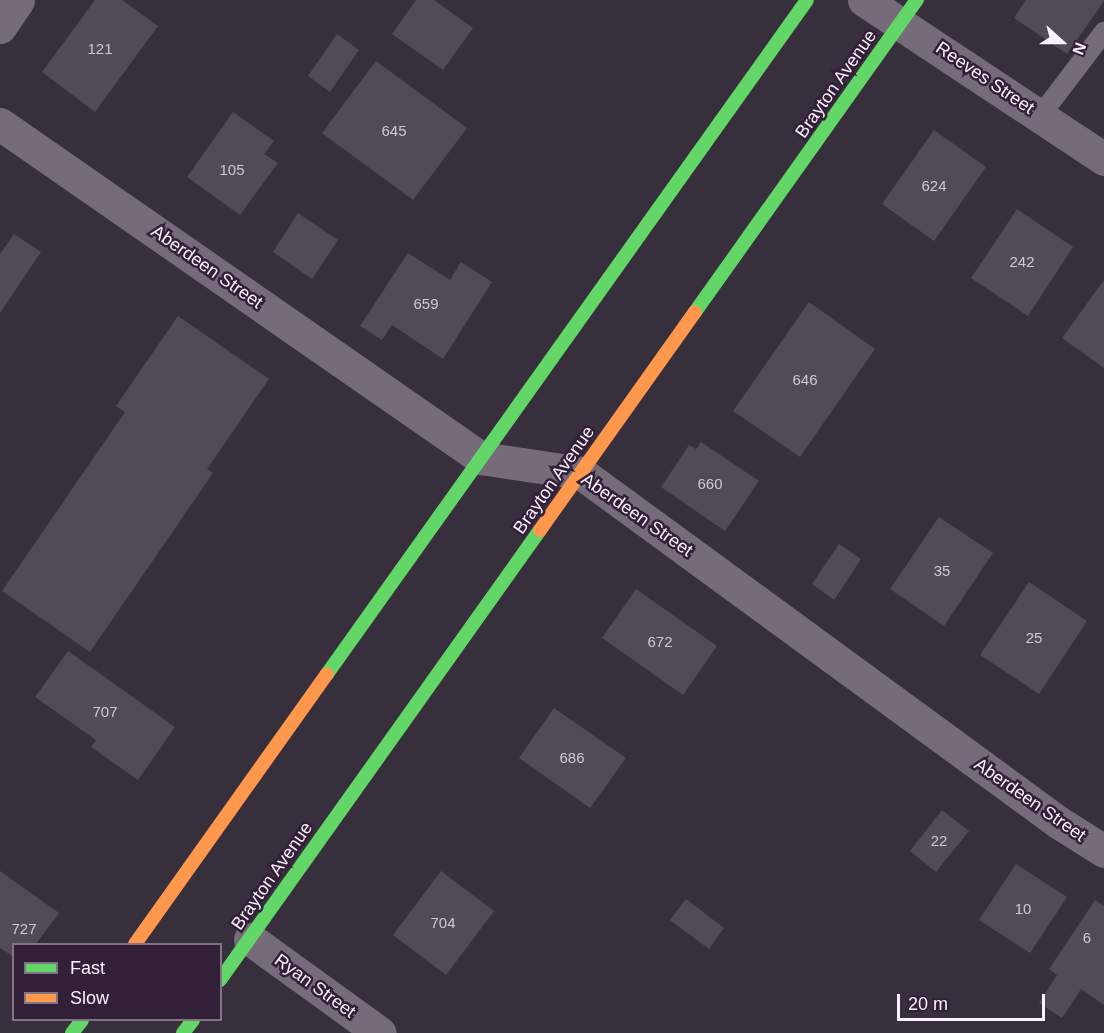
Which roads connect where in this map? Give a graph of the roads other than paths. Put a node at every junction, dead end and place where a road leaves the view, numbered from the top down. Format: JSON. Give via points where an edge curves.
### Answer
{"nodes":[{"id":1,"x":18,"y":0,"type":"edge"},
{"id":2,"x":807,"y":0,"type":"edge"},
{"id":3,"x":864,"y":0,"type":"edge"},
{"id":4,"x":909,"y":11,"type":"edge"},
{"id":5,"x":0,"y":27,"type":"edge"},
{"id":6,"x":1104,"y":32,"type":"edge"},
{"id":7,"x":1040,"y":116,"type":"junction"},
{"id":8,"x":0,"y":124,"type":"edge"},
{"id":9,"x":1104,"y":159,"type":"edge"},
{"id":10,"x":482,"y":458,"type":"junction"},
{"id":11,"x":581,"y":473,"type":"junction"},
{"id":12,"x":1104,"y":851,"type":"edge"},
{"id":13,"x":250,"y":939,"type":"junction"},
{"id":14,"x":136,"y":943,"type":"edge"},
{"id":15,"x":222,"y":977,"type":"edge"},
{"id":16,"x":81,"y":1021,"type":"edge"},
{"id":17,"x":192,"y":1021,"type":"edge"},
{"id":18,"x":72,"y":1033,"type":"edge"},
{"id":19,"x":183,"y":1033,"type":"edge"},
{"id":20,"x":380,"y":1033,"type":"edge"}],
"edges":[{"from":1,"to":5,"type":"street"},
{"from":2,"to":10,"type":"main road"},
{"from":3,"to":4,"type":"street","name":"Reeves Street"},
{"from":4,"to":7,"type":"street","name":"Reeves Street"},
{"from":4,"to":11,"type":"main road","name":"Brayton Avenue"},
{"from":6,"to":7,"type":"lane"},
{"from":7,"to":9,"type":"street","name":"Reeves Street"},
{"from":8,"to":10,"type":"street","name":"Aberdeen Street"},
{"from":10,"to":11,"type":"street","name":"Aberdeen Street"},
{"from":10,"to":14,"type":"main road"},
{"from":11,"to":12,"type":"street","name":"Aberdeen Street","via":[[1048,815]]},
{"from":11,"to":13,"type":"main road","name":"Brayton Avenue"},
{"from":13,"to":15,"type":"main road","name":"Brayton Avenue"},
{"from":13,"to":20,"type":"street","name":"Ryan Street"},
{"from":16,"to":18,"type":"main road"},
{"from":17,"to":19,"type":"main road"}]}
